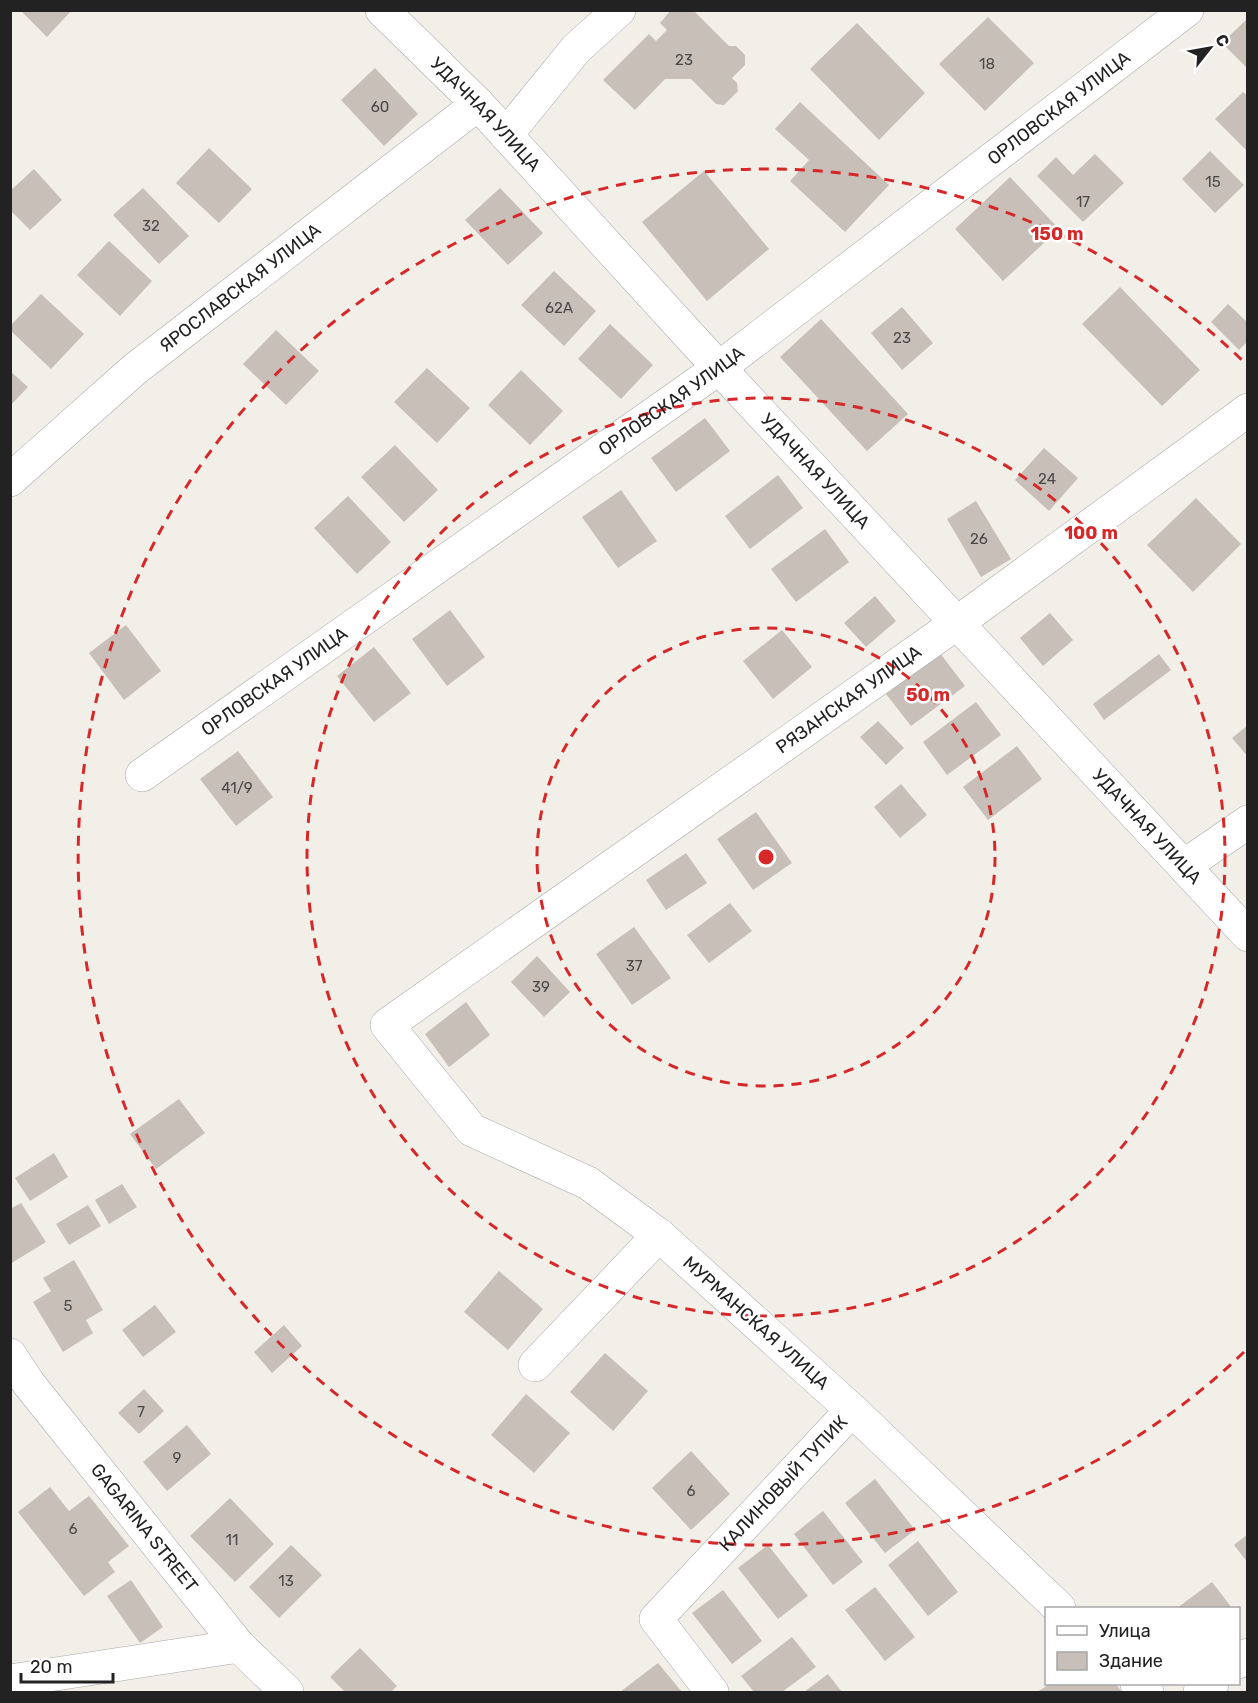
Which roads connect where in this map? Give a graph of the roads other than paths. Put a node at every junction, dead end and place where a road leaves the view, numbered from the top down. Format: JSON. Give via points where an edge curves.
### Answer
{"nodes":[{"id":1,"x":382,"y":10,"type":"edge"},
{"id":2,"x":619,"y":10,"type":"edge"},
{"id":3,"x":1187,"y":10,"type":"edge"},
{"id":4,"x":478,"y":104,"type":"junction"},
{"id":5,"x":506,"y":135,"type":"junction"},
{"id":6,"x":719,"y":368,"type":"junction"},
{"id":7,"x":1248,"y":410,"type":"edge"},
{"id":8,"x":10,"y":480,"type":"edge"},
{"id":9,"x":957,"y":623,"type":"junction"},
{"id":10,"x":142,"y":775,"type":"dead end"},
{"id":11,"x":1248,"y":822,"type":"edge"},
{"id":12,"x":1184,"y":866,"type":"junction"},
{"id":13,"x":1248,"y":935,"type":"edge"},
{"id":14,"x":445,"y":984,"type":"joint"},
{"id":15,"x":659,"y":1235,"type":"junction"},
{"id":16,"x":10,"y":1355,"type":"edge"},
{"id":17,"x":535,"y":1365,"type":"dead end"},
{"id":18,"x":852,"y":1410,"type":"junction"},
{"id":19,"x":1058,"y":1607,"type":"edge"},
{"id":20,"x":239,"y":1646,"type":"junction"},
{"id":21,"x":10,"y":1682,"type":"edge"},
{"id":22,"x":287,"y":1692,"type":"edge"},
{"id":23,"x":712,"y":1692,"type":"edge"}],
"edges":[{"from":1,"to":4,"type":"street","name":"УДАЧНАЯ УЛИЦА"},
{"from":2,"to":5,"type":"street","via":[[576,49]]},
{"from":3,"to":6,"type":"street","name":"ОРЛОВСКАЯ УЛИЦА"},
{"from":4,"to":5,"type":"street","name":"УДАЧНАЯ УЛИЦА"},
{"from":4,"to":8,"type":"street","name":"ЯРОСЛАВСКАЯ УЛИЦА","via":[[135,369]]},
{"from":5,"to":6,"type":"street","name":"УДАЧНАЯ УЛИЦА"},
{"from":6,"to":9,"type":"street","name":"УДАЧНАЯ УЛИЦА"},
{"from":6,"to":10,"type":"street","name":"ОРЛОВСКАЯ УЛИЦА"},
{"from":7,"to":9,"type":"street","name":"РЯЗАНСКАЯ УЛИЦА"},
{"from":9,"to":12,"type":"street","name":"УДАЧНАЯ УЛИЦА"},
{"from":9,"to":14,"type":"street","name":"РЯЗАНСКАЯ УЛИЦА"},
{"from":11,"to":12,"type":"street"},
{"from":12,"to":13,"type":"street","name":"УДАЧНАЯ УЛИЦА"},
{"from":14,"to":15,"type":"street","name":"МУРМАНСКАЯ УЛИЦА","via":[[387,1025],[472,1130],[588,1183]]},
{"from":15,"to":17,"type":"street"},
{"from":15,"to":18,"type":"street","name":"МУРМАНСКАЯ УЛИЦА"},
{"from":16,"to":20,"type":"street","name":"GAGARINA STREET","via":[[29,1384]]},
{"from":18,"to":19,"type":"street","name":"КАЛИНОВЫЙ ТУПИК"},
{"from":18,"to":23,"type":"street","name":"КАЛИНОВЫЙ ТУПИК","via":[[656,1619]]},
{"from":20,"to":21,"type":"street"},
{"from":20,"to":22,"type":"street","name":"GAGARINA STREET"}]}
